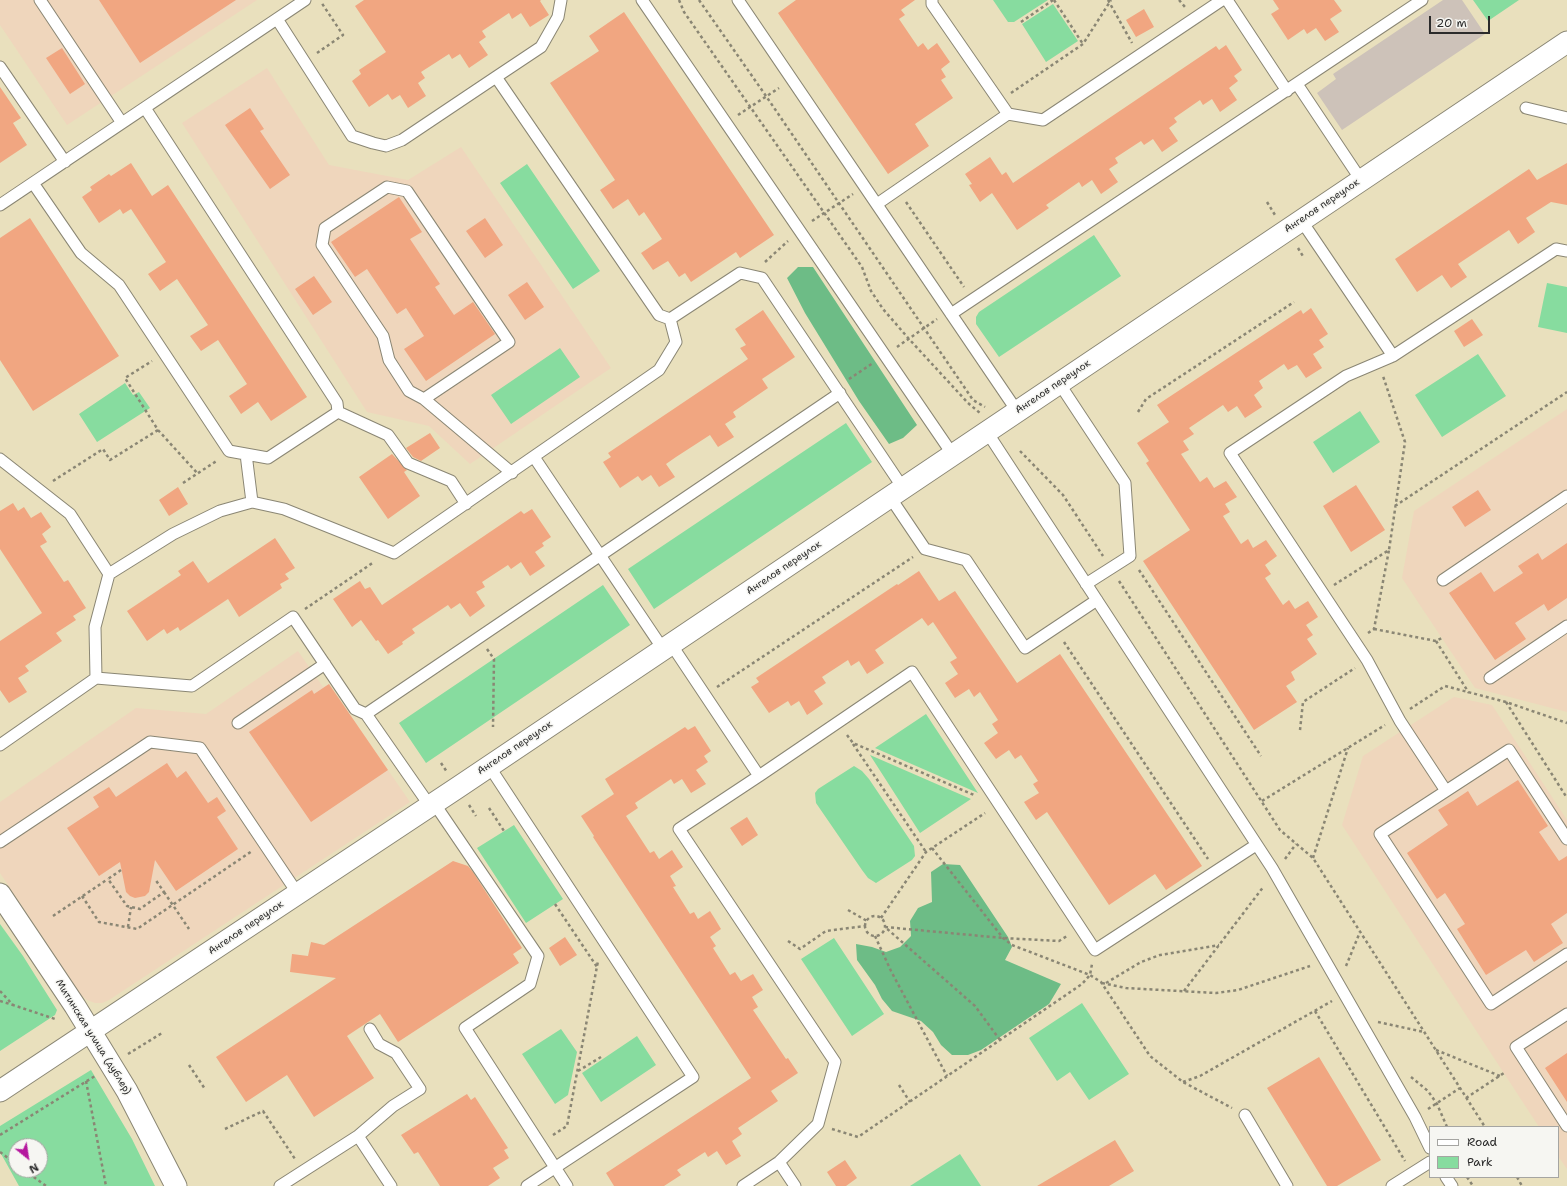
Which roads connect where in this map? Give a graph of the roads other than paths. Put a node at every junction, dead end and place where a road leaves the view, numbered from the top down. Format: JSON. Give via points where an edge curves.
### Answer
{"nodes":[{"id":1,"x":40,"y":0,"type":"edge"},
{"id":2,"x":306,"y":0,"type":"edge"},
{"id":3,"x":561,"y":0,"type":"edge"},
{"id":4,"x":642,"y":0,"type":"edge"},
{"id":5,"x":738,"y":0,"type":"edge"},
{"id":6,"x":932,"y":0,"type":"edge"},
{"id":7,"x":1222,"y":0,"type":"edge"},
{"id":8,"x":1227,"y":0,"type":"edge"},
{"id":9,"x":1422,"y":0,"type":"edge"},
{"id":10,"x":277,"y":19,"type":"junction"},
{"id":11,"x":1567,"y":42,"type":"edge"},
{"id":12,"x":0,"y":67,"type":"edge"},
{"id":13,"x":496,"y":77,"type":"junction"},
{"id":14,"x":1297,"y":84,"type":"junction"},
{"id":15,"x":1287,"y":90,"type":"junction"},
{"id":16,"x":145,"y":108,"type":"junction"},
{"id":17,"x":1526,"y":108,"type":"dead end"},
{"id":18,"x":1008,"y":114,"type":"junction"},
{"id":19,"x":1567,"y":118,"type":"edge"},
{"id":20,"x":122,"y":123,"type":"junction"},
{"id":21,"x":65,"y":162,"type":"junction"},
{"id":22,"x":1361,"y":180,"type":"junction"},
{"id":23,"x":33,"y":183,"type":"junction"},
{"id":24,"x":877,"y":204,"type":"junction"},
{"id":25,"x":0,"y":205,"type":"edge"},
{"id":26,"x":1301,"y":220,"type":"junction"},
{"id":27,"x":1567,"y":251,"type":"edge"},
{"id":28,"x":952,"y":314,"type":"junction"},
{"id":29,"x":670,"y":319,"type":"junction"},
{"id":30,"x":1393,"y":356,"type":"junction"},
{"id":31,"x":1060,"y":383,"type":"junction"},
{"id":32,"x":840,"y":393,"type":"junction"},
{"id":33,"x":424,"y":399,"type":"junction"},
{"id":34,"x":1017,"y":411,"type":"junction"},
{"id":35,"x":338,"y":412,"type":"junction"},
{"id":36,"x":990,"y":422,"type":"junction"},
{"id":37,"x":246,"y":454,"type":"junction"},
{"id":38,"x":953,"y":455,"type":"junction"},
{"id":39,"x":534,"y":457,"type":"junction"},
{"id":40,"x":0,"y":459,"type":"edge"},
{"id":41,"x":512,"y":473,"type":"junction"},
{"id":42,"x":897,"y":492,"type":"junction"},
{"id":43,"x":1567,"y":496,"type":"edge"},
{"id":44,"x":252,"y":502,"type":"junction"},
{"id":45,"x":466,"y":504,"type":"junction"},
{"id":46,"x":600,"y":556,"type":"junction"},
{"id":47,"x":109,"y":574,"type":"junction"},
{"id":48,"x":1443,"y":580,"type":"dead end"},
{"id":49,"x":1086,"y":584,"type":"junction"},
{"id":50,"x":1097,"y":600,"type":"junction"},
{"id":51,"x":1567,"y":626,"type":"edge"},
{"id":52,"x":667,"y":647,"type":"junction"},
{"id":53,"x":325,"y":664,"type":"junction"},
{"id":54,"x":96,"y":678,"type":"junction"},
{"id":55,"x":1490,"y":678,"type":"dead end"},
{"id":56,"x":366,"y":714,"type":"junction"},
{"id":57,"x":238,"y":723,"type":"dead end"},
{"id":58,"x":0,"y":745,"type":"edge"},
{"id":59,"x":489,"y":766,"type":"junction"},
{"id":60,"x":759,"y":776,"type":"junction"},
{"id":61,"x":1446,"y":791,"type":"junction"},
{"id":62,"x":432,"y":805,"type":"junction"},
{"id":63,"x":1567,"y":839,"type":"edge"},
{"id":64,"x":0,"y":842,"type":"edge"},
{"id":65,"x":1256,"y":845,"type":"junction"},
{"id":66,"x":0,"y":894,"type":"edge"},
{"id":67,"x":298,"y":894,"type":"junction"},
{"id":68,"x":1567,"y":954,"type":"edge"},
{"id":69,"x":1567,"y":1014,"type":"edge"},
{"id":70,"x":370,"y":1029,"type":"dead end"},
{"id":71,"x":91,"y":1031,"type":"junction"},
{"id":72,"x":0,"y":1091,"type":"edge"},
{"id":73,"x":1244,"y":1115,"type":"road end"},
{"id":74,"x":1567,"y":1126,"type":"edge"},
{"id":75,"x":358,"y":1136,"type":"junction"},
{"id":76,"x":1429,"y":1146,"type":"edge"},
{"id":77,"x":779,"y":1162,"type":"junction"},
{"id":78,"x":1429,"y":1163,"type":"edge"},
{"id":79,"x":556,"y":1168,"type":"junction"},
{"id":80,"x":176,"y":1186,"type":"edge"},
{"id":81,"x":280,"y":1186,"type":"edge"},
{"id":82,"x":390,"y":1186,"type":"edge"},
{"id":83,"x":527,"y":1186,"type":"edge"},
{"id":84,"x":567,"y":1186,"type":"edge"},
{"id":85,"x":743,"y":1186,"type":"edge"},
{"id":86,"x":795,"y":1186,"type":"edge"},
{"id":87,"x":1287,"y":1186,"type":"edge"},
{"id":88,"x":1392,"y":1186,"type":"edge"}],
"edges":[{"from":1,"to":20,"type":"lane"},
{"from":2,"to":10,"type":"lane"},
{"from":3,"to":13,"type":"lane","via":[[558,17],[541,47]]},
{"from":4,"to":38,"type":"lane"},
{"from":5,"to":24,"type":"lane"},
{"from":6,"to":18,"type":"lane","via":[[932,4]]},
{"from":7,"to":18,"type":"lane","via":[[1043,120]]},
{"from":8,"to":15,"type":"lane"},
{"from":9,"to":14,"type":"lane"},
{"from":10,"to":13,"type":"lane","via":[[352,136],[386,146],[402,140]]},
{"from":10,"to":16,"type":"lane"},
{"from":11,"to":22,"type":"street","name":"Ангелов переулок"},
{"from":12,"to":21,"type":"lane"},
{"from":13,"to":29,"type":"lane","via":[[659,315]]},
{"from":14,"to":15,"type":"lane"},
{"from":14,"to":22,"type":"lane"},
{"from":15,"to":28,"type":"lane"},
{"from":16,"to":20,"type":"lane"},
{"from":16,"to":35,"type":"lane","via":[[337,403]]},
{"from":17,"to":19,"type":"lane"},
{"from":18,"to":24,"type":"lane"},
{"from":20,"to":21,"type":"lane"},
{"from":21,"to":23,"type":"lane"},
{"from":22,"to":26,"type":"street","name":"Ангелов переулок"},
{"from":23,"to":25,"type":"lane"},
{"from":23,"to":37,"type":"lane","via":[[81,253],[119,285],[229,451]]},
{"from":24,"to":28,"type":"lane"},
{"from":26,"to":30,"type":"lane"},
{"from":26,"to":31,"type":"street","name":"Ангелов переулок"},
{"from":27,"to":30,"type":"lane","via":[[1556,249]]},
{"from":28,"to":34,"type":"lane"},
{"from":29,"to":32,"type":"lane","via":[[740,273],[762,278]]},
{"from":29,"to":39,"type":"lane","via":[[676,342],[659,370]]},
{"from":30,"to":61,"type":"lane","via":[[1346,376],[1230,453],[1367,660],[1398,717]]},
{"from":31,"to":34,"type":"street","name":"Ангелов переулок"},
{"from":31,"to":49,"type":"lane","via":[[1125,483],[1130,556]]},
{"from":32,"to":42,"type":"lane"},
{"from":32,"to":46,"type":"lane"},
{"from":33,"to":33,"type":"lane","via":[[409,391],[389,360],[383,336],[322,245],[325,228],[386,187],[407,191],[509,342]]},
{"from":33,"to":41,"type":"lane"},
{"from":34,"to":36,"type":"street","name":"Ангелов переулок"},
{"from":35,"to":37,"type":"lane","via":[[268,458]]},
{"from":35,"to":45,"type":"lane","via":[[388,435],[408,463],[451,481]]},
{"from":36,"to":38,"type":"street","name":"Ангелов переулок"},
{"from":36,"to":49,"type":"lane"},
{"from":37,"to":44,"type":"lane"},
{"from":38,"to":42,"type":"street","name":"Ангелов переулок"},
{"from":39,"to":41,"type":"lane"},
{"from":39,"to":46,"type":"lane"},
{"from":40,"to":47,"type":"lane","via":[[70,514]]},
{"from":41,"to":45,"type":"lane"},
{"from":42,"to":50,"type":"lane","via":[[925,549],[966,560],[1025,648]]},
{"from":42,"to":52,"type":"street","name":"Ангелов переулок"},
{"from":43,"to":48,"type":"lane"},
{"from":44,"to":45,"type":"lane","via":[[284,509],[394,553]]},
{"from":44,"to":47,"type":"lane","via":[[220,511],[173,534]]},
{"from":46,"to":52,"type":"lane"},
{"from":46,"to":56,"type":"lane"},
{"from":47,"to":54,"type":"lane","via":[[95,627]]},
{"from":49,"to":50,"type":"lane"},
{"from":50,"to":65,"type":"lane"},
{"from":51,"to":55,"type":"lane"},
{"from":52,"to":59,"type":"street","name":"Ангелов переулок"},
{"from":52,"to":60,"type":"lane","via":[[705,695]]},
{"from":53,"to":54,"type":"lane","via":[[293,617],[192,686]]},
{"from":53,"to":56,"type":"lane","via":[[355,709]]},
{"from":53,"to":57,"type":"lane"},
{"from":54,"to":58,"type":"lane"},
{"from":56,"to":62,"type":"lane"},
{"from":59,"to":62,"type":"street","name":"Ангелов переулок"},
{"from":59,"to":79,"type":"lane","via":[[693,1077]]},
{"from":60,"to":65,"type":"lane","via":[[912,672],[1095,950]]},
{"from":60,"to":77,"type":"lane","via":[[679,829],[835,1062],[818,1124]]},
{"from":61,"to":63,"type":"lane","via":[[1509,750]]},
{"from":61,"to":68,"type":"lane","via":[[1380,834],[1491,1004]]},
{"from":62,"to":67,"type":"street","name":"Ангелов переулок"},
{"from":62,"to":79,"type":"lane","via":[[538,956],[530,984],[465,1028]]},
{"from":64,"to":67,"type":"lane","via":[[150,742],[200,748]]},
{"from":65,"to":76,"type":"lane","via":[[1415,1117]]},
{"from":66,"to":71,"type":"street","name":"Митинская улица (дублер)"},
{"from":67,"to":71,"type":"street","name":"Ангелов переулок"},
{"from":69,"to":74,"type":"lane","via":[[1516,1047]]},
{"from":70,"to":75,"type":"lane","via":[[379,1044],[396,1053],[420,1089],[393,1106]]},
{"from":71,"to":72,"type":"street","name":"Ангелов переулок"},
{"from":71,"to":80,"type":"street","name":"Митинская улица (дублер)","via":[[127,1091]]},
{"from":73,"to":87,"type":"lane"},
{"from":75,"to":81,"type":"lane"},
{"from":75,"to":82,"type":"lane"},
{"from":77,"to":85,"type":"lane"},
{"from":77,"to":86,"type":"lane"},
{"from":78,"to":88,"type":"lane"},
{"from":79,"to":83,"type":"lane"},
{"from":79,"to":84,"type":"lane"}]}
